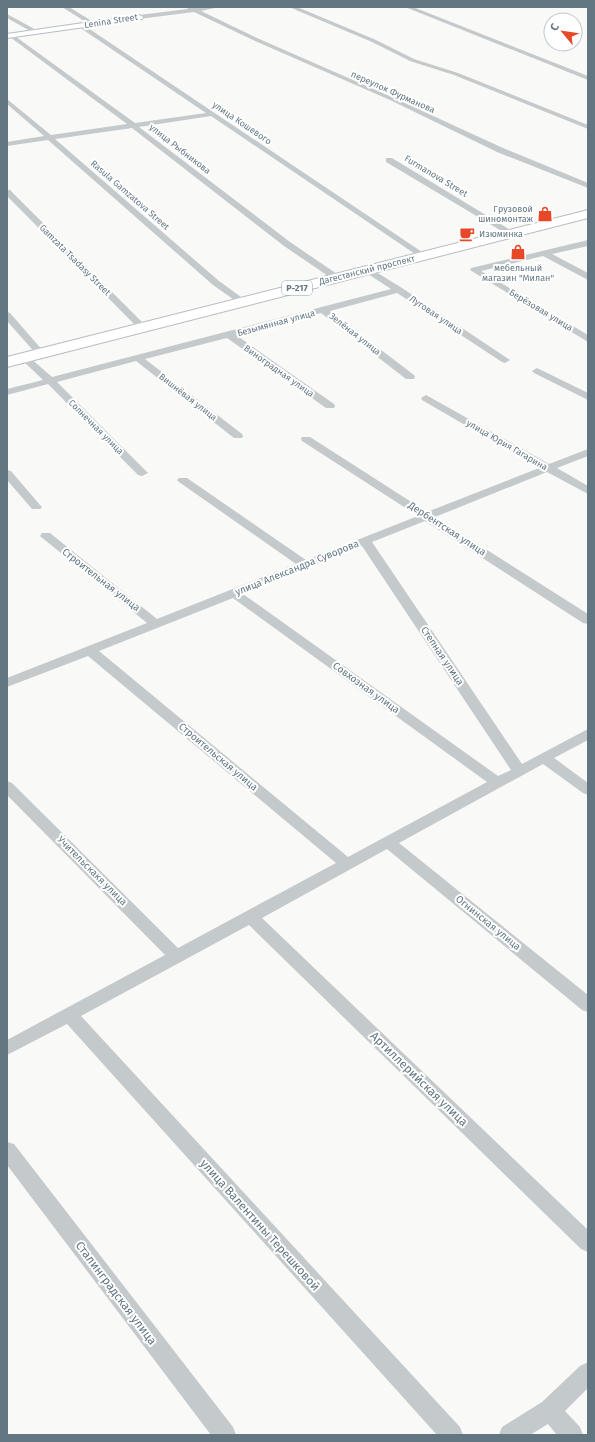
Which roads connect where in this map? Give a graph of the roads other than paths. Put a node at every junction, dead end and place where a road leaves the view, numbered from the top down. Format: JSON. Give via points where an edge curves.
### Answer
{"nodes":[{"id":1,"x":65,"y":7,"type":"edge"},
{"id":2,"x":216,"y":7,"type":"edge"},
{"id":3,"x":292,"y":7,"type":"edge"},
{"id":4,"x":408,"y":7,"type":"edge"},
{"id":5,"x":191,"y":8,"type":"edge"},
{"id":6,"x":7,"y":16,"type":"edge"},
{"id":7,"x":139,"y":16,"type":"joint"},
{"id":8,"x":93,"y":24,"type":"junction"},
{"id":9,"x":36,"y":32,"type":"junction"},
{"id":10,"x":9,"y":36,"type":"edge"},
{"id":11,"x":588,"y":78,"type":"edge"},
{"id":12,"x":7,"y":101,"type":"edge"},
{"id":13,"x":212,"y":114,"type":"junction"},
{"id":14,"x":133,"y":125,"type":"junction"},
{"id":15,"x":588,"y":128,"type":"edge"},
{"id":16,"x":49,"y":138,"type":"junction"},
{"id":17,"x":7,"y":144,"type":"edge"},
{"id":18,"x":389,"y":160,"type":"dead end"},
{"id":19,"x":588,"y":186,"type":"edge"},
{"id":20,"x":7,"y":192,"type":"edge"},
{"id":21,"x":587,"y":216,"type":"edge"},
{"id":22,"x":513,"y":234,"type":"junction"},
{"id":23,"x":588,"y":243,"type":"edge"},
{"id":24,"x":544,"y":253,"type":"junction"},
{"id":25,"x":424,"y":256,"type":"junction"},
{"id":26,"x":368,"y":270,"type":"junction"},
{"id":27,"x":588,"y":277,"type":"edge"},
{"id":28,"x":337,"y":278,"type":"junction"},
{"id":29,"x":399,"y":290,"type":"junction"},
{"id":30,"x":243,"y":302,"type":"junction"},
{"id":31,"x":323,"y":310,"type":"junction"},
{"id":32,"x":7,"y":315,"type":"edge"},
{"id":33,"x":143,"y":328,"type":"junction"},
{"id":34,"x":229,"y":335,"type":"junction"},
{"id":35,"x":588,"y":339,"type":"edge"},
{"id":36,"x":41,"y":354,"type":"junction"},
{"id":37,"x":25,"y":358,"type":"junction"},
{"id":38,"x":138,"y":358,"type":"junction"},
{"id":39,"x":505,"y":360,"type":"dead end"},
{"id":40,"x":7,"y":362,"type":"edge"},
{"id":41,"x":537,"y":371,"type":"dead end"},
{"id":42,"x":410,"y":377,"type":"dead end"},
{"id":43,"x":50,"y":381,"type":"junction"},
{"id":44,"x":7,"y":392,"type":"edge"},
{"id":45,"x":588,"y":397,"type":"edge"},
{"id":46,"x":426,"y":398,"type":"dead end"},
{"id":47,"x":330,"y":406,"type":"dead end"},
{"id":48,"x":238,"y":436,"type":"dead end"},
{"id":49,"x":306,"y":439,"type":"dead end"},
{"id":50,"x":588,"y":452,"type":"edge"},
{"id":51,"x":548,"y":468,"type":"junction"},
{"id":52,"x":7,"y":473,"type":"edge"},
{"id":53,"x":142,"y":473,"type":"dead end"},
{"id":54,"x":183,"y":480,"type":"dead end"},
{"id":55,"x":588,"y":491,"type":"edge"},
{"id":56,"x":36,"y":507,"type":"dead end"},
{"id":57,"x":427,"y":516,"type":"junction"},
{"id":58,"x":46,"y":536,"type":"dead end"},
{"id":59,"x":365,"y":541,"type":"junction"},
{"id":60,"x":305,"y":565,"type":"junction"},
{"id":61,"x":234,"y":593,"type":"junction"},
{"id":62,"x":588,"y":620,"type":"edge"},
{"id":63,"x":156,"y":624,"type":"junction"},
{"id":64,"x":89,"y":650,"type":"junction"},
{"id":65,"x":7,"y":683,"type":"edge"},
{"id":66,"x":588,"y":734,"type":"edge"},
{"id":67,"x":544,"y":758,"type":"junction"},
{"id":68,"x":519,"y":771,"type":"junction"},
{"id":69,"x":498,"y":783,"type":"junction"},
{"id":70,"x":7,"y":786,"type":"edge"},
{"id":71,"x":588,"y":790,"type":"edge"},
{"id":72,"x":388,"y":842,"type":"junction"},
{"id":73,"x":347,"y":864,"type":"junction"},
{"id":74,"x":250,"y":916,"type":"junction"},
{"id":75,"x":176,"y":956,"type":"junction"},
{"id":76,"x":588,"y":1005,"type":"edge"},
{"id":77,"x":68,"y":1014,"type":"junction"},
{"id":78,"x":7,"y":1048,"type":"edge"},
{"id":79,"x":7,"y":1150,"type":"edge"},
{"id":80,"x":588,"y":1242,"type":"edge"},
{"id":81,"x":588,"y":1373,"type":"edge"},
{"id":82,"x":550,"y":1410,"type":"junction"},
{"id":83,"x":225,"y":1435,"type":"edge"},
{"id":84,"x":452,"y":1435,"type":"edge"},
{"id":85,"x":510,"y":1435,"type":"edge"},
{"id":86,"x":572,"y":1435,"type":"edge"}],
"edges":[{"from":1,"to":8,"type":"street"},
{"from":2,"to":5,"type":"street","name":"Lenina Street"},
{"from":3,"to":15,"type":"street","via":[[374,40],[407,58],[492,88]]},
{"from":4,"to":11,"type":"street"},
{"from":5,"to":7,"type":"street","name":"Lenina Street"},
{"from":5,"to":19,"type":"street","name":"переулок Фурманова","via":[[500,150]]},
{"from":6,"to":9,"type":"street"},
{"from":7,"to":8,"type":"street","name":"Lenina Street"},
{"from":8,"to":9,"type":"street","name":"Lenina Street"},
{"from":8,"to":13,"type":"street","name":"улица Кошевого","via":[[84,28]]},
{"from":9,"to":10,"type":"street","name":"Lenina Street"},
{"from":10,"to":14,"type":"street","name":"улица Рыбникова"},
{"from":12,"to":16,"type":"street","name":"Rasula Gamzatova Street"},
{"from":13,"to":14,"type":"street"},
{"from":13,"to":25,"type":"street","name":"улица Кошевого"},
{"from":14,"to":16,"type":"street"},
{"from":14,"to":28,"type":"street","name":"улица Рыбникова","via":[[287,244]]},
{"from":16,"to":17,"type":"street"},
{"from":16,"to":30,"type":"street","name":"Rasula Gamzatova Street","via":[[216,283]]},
{"from":18,"to":22,"type":"street","name":"Furmanova Street"},
{"from":20,"to":33,"type":"street","name":"Gamzata Tsadasy Street"},
{"from":21,"to":22,"type":"highway","name":"Дагестанский проспект","number":"Р-217"},
{"from":22,"to":25,"type":"highway","name":"Дагестанский проспект","number":"Р-217"},
{"from":23,"to":24,"type":"street"},
{"from":24,"to":27,"type":"street"},
{"from":24,"to":35,"type":"street","name":"Берёзовая улица","via":[[474,270]]},
{"from":25,"to":26,"type":"highway","name":"Дагестанский проспект","number":"Р-217"},
{"from":26,"to":28,"type":"highway","name":"Дагестанский проспект","number":"Р-217"},
{"from":26,"to":29,"type":"street","name":"Луговая улица"},
{"from":28,"to":30,"type":"highway","name":"Дагестанский проспект","number":"Р-217"},
{"from":29,"to":31,"type":"street","name":"Зелёная улица"},
{"from":29,"to":39,"type":"street","name":"Луговая улица"},
{"from":30,"to":33,"type":"highway","name":"Дагестанский проспект","number":"Р-217"},
{"from":31,"to":34,"type":"street","name":"Безымянная улица"},
{"from":31,"to":42,"type":"street","name":"Зелёная улица"},
{"from":32,"to":36,"type":"street"},
{"from":33,"to":36,"type":"highway","name":"Дагестанский проспект","number":"Р-217"},
{"from":34,"to":38,"type":"street","name":"Безымянная улица"},
{"from":34,"to":47,"type":"street","name":"Виноградная улица"},
{"from":36,"to":37,"type":"highway","name":"Дагестанский проспект","number":"Р-217"},
{"from":37,"to":40,"type":"highway","name":"Дагестанский проспект","number":"Р-217"},
{"from":37,"to":43,"type":"street","name":"Солнечная улица"},
{"from":38,"to":43,"type":"street","name":"Безымянная улица"},
{"from":38,"to":48,"type":"street","name":"Вишнёвая улица"},
{"from":41,"to":45,"type":"street"},
{"from":43,"to":44,"type":"street","name":"Безымянная улица"},
{"from":43,"to":53,"type":"street","name":"Солнечная улица"},
{"from":46,"to":51,"type":"street","name":"улица Юрия Гагарина"},
{"from":49,"to":57,"type":"street","name":"Дербентская улица"},
{"from":50,"to":51,"type":"street","name":"улица Александра Суворова"},
{"from":51,"to":55,"type":"street","name":"улица Юрия Гагарина"},
{"from":51,"to":57,"type":"street","name":"улица Александра Суворова"},
{"from":52,"to":56,"type":"street"},
{"from":54,"to":60,"type":"street"},
{"from":57,"to":59,"type":"street","name":"улица Александра Суворова"},
{"from":57,"to":62,"type":"street","name":"Дербентская улица"},
{"from":58,"to":63,"type":"street","name":"Строительная улица"},
{"from":59,"to":60,"type":"street","name":"улица Александра Суворова"},
{"from":59,"to":68,"type":"street","name":"Степная улица"},
{"from":60,"to":61,"type":"street","name":"улица Александра Суворова"},
{"from":61,"to":63,"type":"street","name":"улица Александра Суворова"},
{"from":61,"to":69,"type":"street","name":"Совхозная улица"},
{"from":63,"to":64,"type":"street","name":"улица Александра Суворова"},
{"from":64,"to":65,"type":"street","name":"улица Александра Суворова"},
{"from":64,"to":73,"type":"street","name":"Строительская улица"},
{"from":66,"to":67,"type":"street"},
{"from":67,"to":68,"type":"street"},
{"from":67,"to":71,"type":"street"},
{"from":68,"to":69,"type":"street"},
{"from":69,"to":72,"type":"street"},
{"from":70,"to":75,"type":"street","name":"Учительскакя улица"},
{"from":72,"to":73,"type":"street"},
{"from":72,"to":76,"type":"street","name":"Огнинская улица"},
{"from":73,"to":74,"type":"street"},
{"from":74,"to":75,"type":"street"},
{"from":74,"to":80,"type":"street","name":"Артиллерийская улица"},
{"from":75,"to":77,"type":"street"},
{"from":77,"to":78,"type":"street"},
{"from":77,"to":84,"type":"street","name":"улица Валентины Терешковой"},
{"from":79,"to":83,"type":"street","name":"Сталинградская улица"},
{"from":81,"to":82,"type":"street"},
{"from":82,"to":85,"type":"street"},
{"from":82,"to":86,"type":"street"}]}
